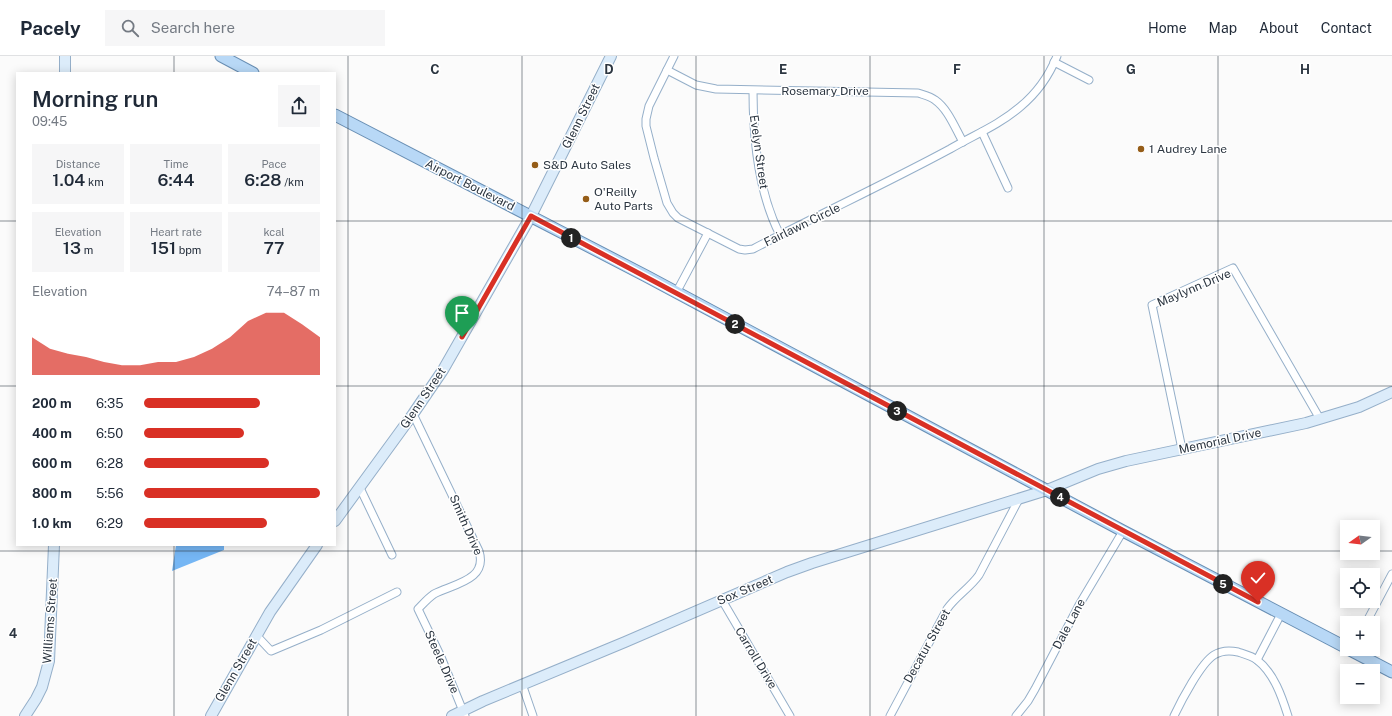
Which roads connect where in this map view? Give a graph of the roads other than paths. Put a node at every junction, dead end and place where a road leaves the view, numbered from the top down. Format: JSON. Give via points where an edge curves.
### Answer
{"nodes":[{"id":1,"x":65,"y":56,"type":"edge"},
{"id":2,"x":221,"y":56,"type":"edge"},
{"id":3,"x":611,"y":56,"type":"edge"},
{"id":4,"x":674,"y":56,"type":"edge"},
{"id":5,"x":1056,"y":59,"type":"edge"},
{"id":6,"x":667,"y":70,"type":"junction"},
{"id":7,"x":65,"y":72,"type":"edge"},
{"id":8,"x":251,"y":72,"type":"edge"},
{"id":9,"x":1089,"y":80,"type":"dead end"},
{"id":10,"x":753,"y":91,"type":"junction"},
{"id":11,"x":336,"y":116,"type":"edge"},
{"id":12,"x":982,"y":132,"type":"junction"},
{"id":13,"x":963,"y":142,"type":"junction"},
{"id":14,"x":1008,"y":188,"type":"dead end"},
{"id":15,"x":531,"y":216,"type":"junction"},
{"id":16,"x":708,"y":234,"type":"junction"},
{"id":17,"x":780,"y":235,"type":"junction"},
{"id":18,"x":676,"y":293,"type":"junction"},
{"id":19,"x":1392,"y":392,"type":"edge"},
{"id":20,"x":413,"y":414,"type":"junction"},
{"id":21,"x":1320,"y":419,"type":"junction"},
{"id":22,"x":1182,"y":449,"type":"junction"},
{"id":23,"x":360,"y":488,"type":"junction"},
{"id":24,"x":1047,"y":490,"type":"junction"},
{"id":25,"x":1019,"y":499,"type":"junction"},
{"id":26,"x":336,"y":520,"type":"edge"},
{"id":27,"x":1123,"y":531,"type":"junction"},
{"id":28,"x":54,"y":546,"type":"edge"},
{"id":29,"x":316,"y":546,"type":"edge"},
{"id":30,"x":392,"y":555,"type":"dead end"},
{"id":31,"x":1392,"y":574,"type":"edge"},
{"id":32,"x":397,"y":592,"type":"dead end"},
{"id":33,"x":722,"y":600,"type":"junction"},
{"id":34,"x":418,"y":609,"type":"joint"},
{"id":35,"x":1280,"y":614,"type":"junction"},
{"id":36,"x":1370,"y":616,"type":"edge"},
{"id":37,"x":256,"y":635,"type":"junction"},
{"id":38,"x":1340,"y":644,"type":"edge"},
{"id":39,"x":1363,"y":656,"type":"edge"},
{"id":40,"x":1257,"y":660,"type":"junction"},
{"id":41,"x":1392,"y":672,"type":"edge"},
{"id":42,"x":522,"y":684,"type":"junction"},
{"id":43,"x":464,"y":713,"type":"edge"},
{"id":44,"x":25,"y":716,"type":"edge"},
{"id":45,"x":211,"y":716,"type":"edge"},
{"id":46,"x":452,"y":716,"type":"edge"},
{"id":47,"x":533,"y":716,"type":"edge"},
{"id":48,"x":790,"y":716,"type":"edge"},
{"id":49,"x":890,"y":716,"type":"edge"},
{"id":50,"x":1016,"y":716,"type":"edge"},
{"id":51,"x":1174,"y":716,"type":"edge"},
{"id":52,"x":1288,"y":716,"type":"edge"}],
"edges":[{"from":1,"to":7,"type":"street"},
{"from":2,"to":8,"type":"main road"},
{"from":3,"to":15,"type":"street","name":"Glenn Street"},
{"from":4,"to":6,"type":"street","name":"Fairlawn Circle"},
{"from":5,"to":9,"type":"street"},
{"from":5,"to":12,"type":"street","name":"Fairlawn Circle","via":[[1030,98],[1004,120]]},
{"from":6,"to":10,"type":"street","name":"Rosemary Drive","via":[[702,87]]},
{"from":6,"to":16,"type":"street","name":"Fairlawn Circle","via":[[647,112],[646,126],[667,203],[673,213],[684,222]]},
{"from":10,"to":13,"type":"street","name":"Rosemary Drive","via":[[918,93],[930,97],[941,105]]},
{"from":10,"to":17,"type":"street","name":"Evelyn Street","via":[[755,138],[761,178]]},
{"from":11,"to":15,"type":"main road","name":"Airport Boulevard"},
{"from":12,"to":13,"type":"street","name":"Fairlawn Circle"},
{"from":12,"to":14,"type":"street"},
{"from":13,"to":17,"type":"street","name":"Fairlawn Circle"},
{"from":15,"to":18,"type":"main road","name":"Airport Boulevard"},
{"from":15,"to":20,"type":"street","name":"Glenn Street","via":[[443,370]]},
{"from":16,"to":17,"type":"street","name":"Fairlawn Circle","via":[[745,250],[753,249]]},
{"from":16,"to":18,"type":"street"},
{"from":18,"to":24,"type":"main road","name":"Airport Boulevard"},
{"from":19,"to":21,"type":"street","name":"Memorial Drive","via":[[1359,407]]},
{"from":20,"to":23,"type":"street","name":"Glenn Street"},
{"from":20,"to":34,"type":"street","name":"Smith Drive","via":[[479,551],[482,563],[476,574],[430,597]]},
{"from":21,"to":22,"type":"street","name":"Memorial Drive"},
{"from":21,"to":22,"type":"street","name":"Maylynn Drive","via":[[1233,268],[1152,305]]},
{"from":22,"to":24,"type":"street","name":"Memorial Drive","via":[[1105,467]]},
{"from":23,"to":26,"type":"street","name":"Glenn Street"},
{"from":23,"to":30,"type":"street"},
{"from":24,"to":25,"type":"street","name":"Sox Street"},
{"from":24,"to":27,"type":"main road","name":"Airport Boulevard"},
{"from":25,"to":33,"type":"street","name":"Sox Street","via":[[812,563]]},
{"from":25,"to":49,"type":"street","name":"Decatur Street","via":[[979,575],[947,609]]},
{"from":27,"to":35,"type":"main road","name":"Airport Boulevard"},
{"from":27,"to":50,"type":"street","name":"Dale Lane","via":[[1079,605],[1035,689]]},
{"from":28,"to":44,"type":"street","name":"Williams Street","via":[[48,661],[42,687]]},
{"from":29,"to":37,"type":"street","name":"Glenn Street"},
{"from":31,"to":36,"type":"street"},
{"from":32,"to":37,"type":"street","via":[[321,630],[271,651]]},
{"from":33,"to":42,"type":"street","name":"Sox Street"},
{"from":33,"to":48,"type":"street","name":"Carroll Drive"},
{"from":34,"to":43,"type":"street","name":"Steele Drive"},
{"from":35,"to":38,"type":"main road","name":"Airport Boulevard"},
{"from":35,"to":40,"type":"street"},
{"from":37,"to":45,"type":"street","name":"Glenn Street"},
{"from":39,"to":41,"type":"main road","name":"Airport Boulevard"},
{"from":40,"to":51,"type":"street","via":[[1225,650],[1212,656],[1195,678]]},
{"from":40,"to":52,"type":"street","via":[[1275,683]]},
{"from":42,"to":43,"type":"street","name":"Sox Street"},
{"from":42,"to":47,"type":"street"},
{"from":43,"to":46,"type":"street","name":"Sox Street"}]}
